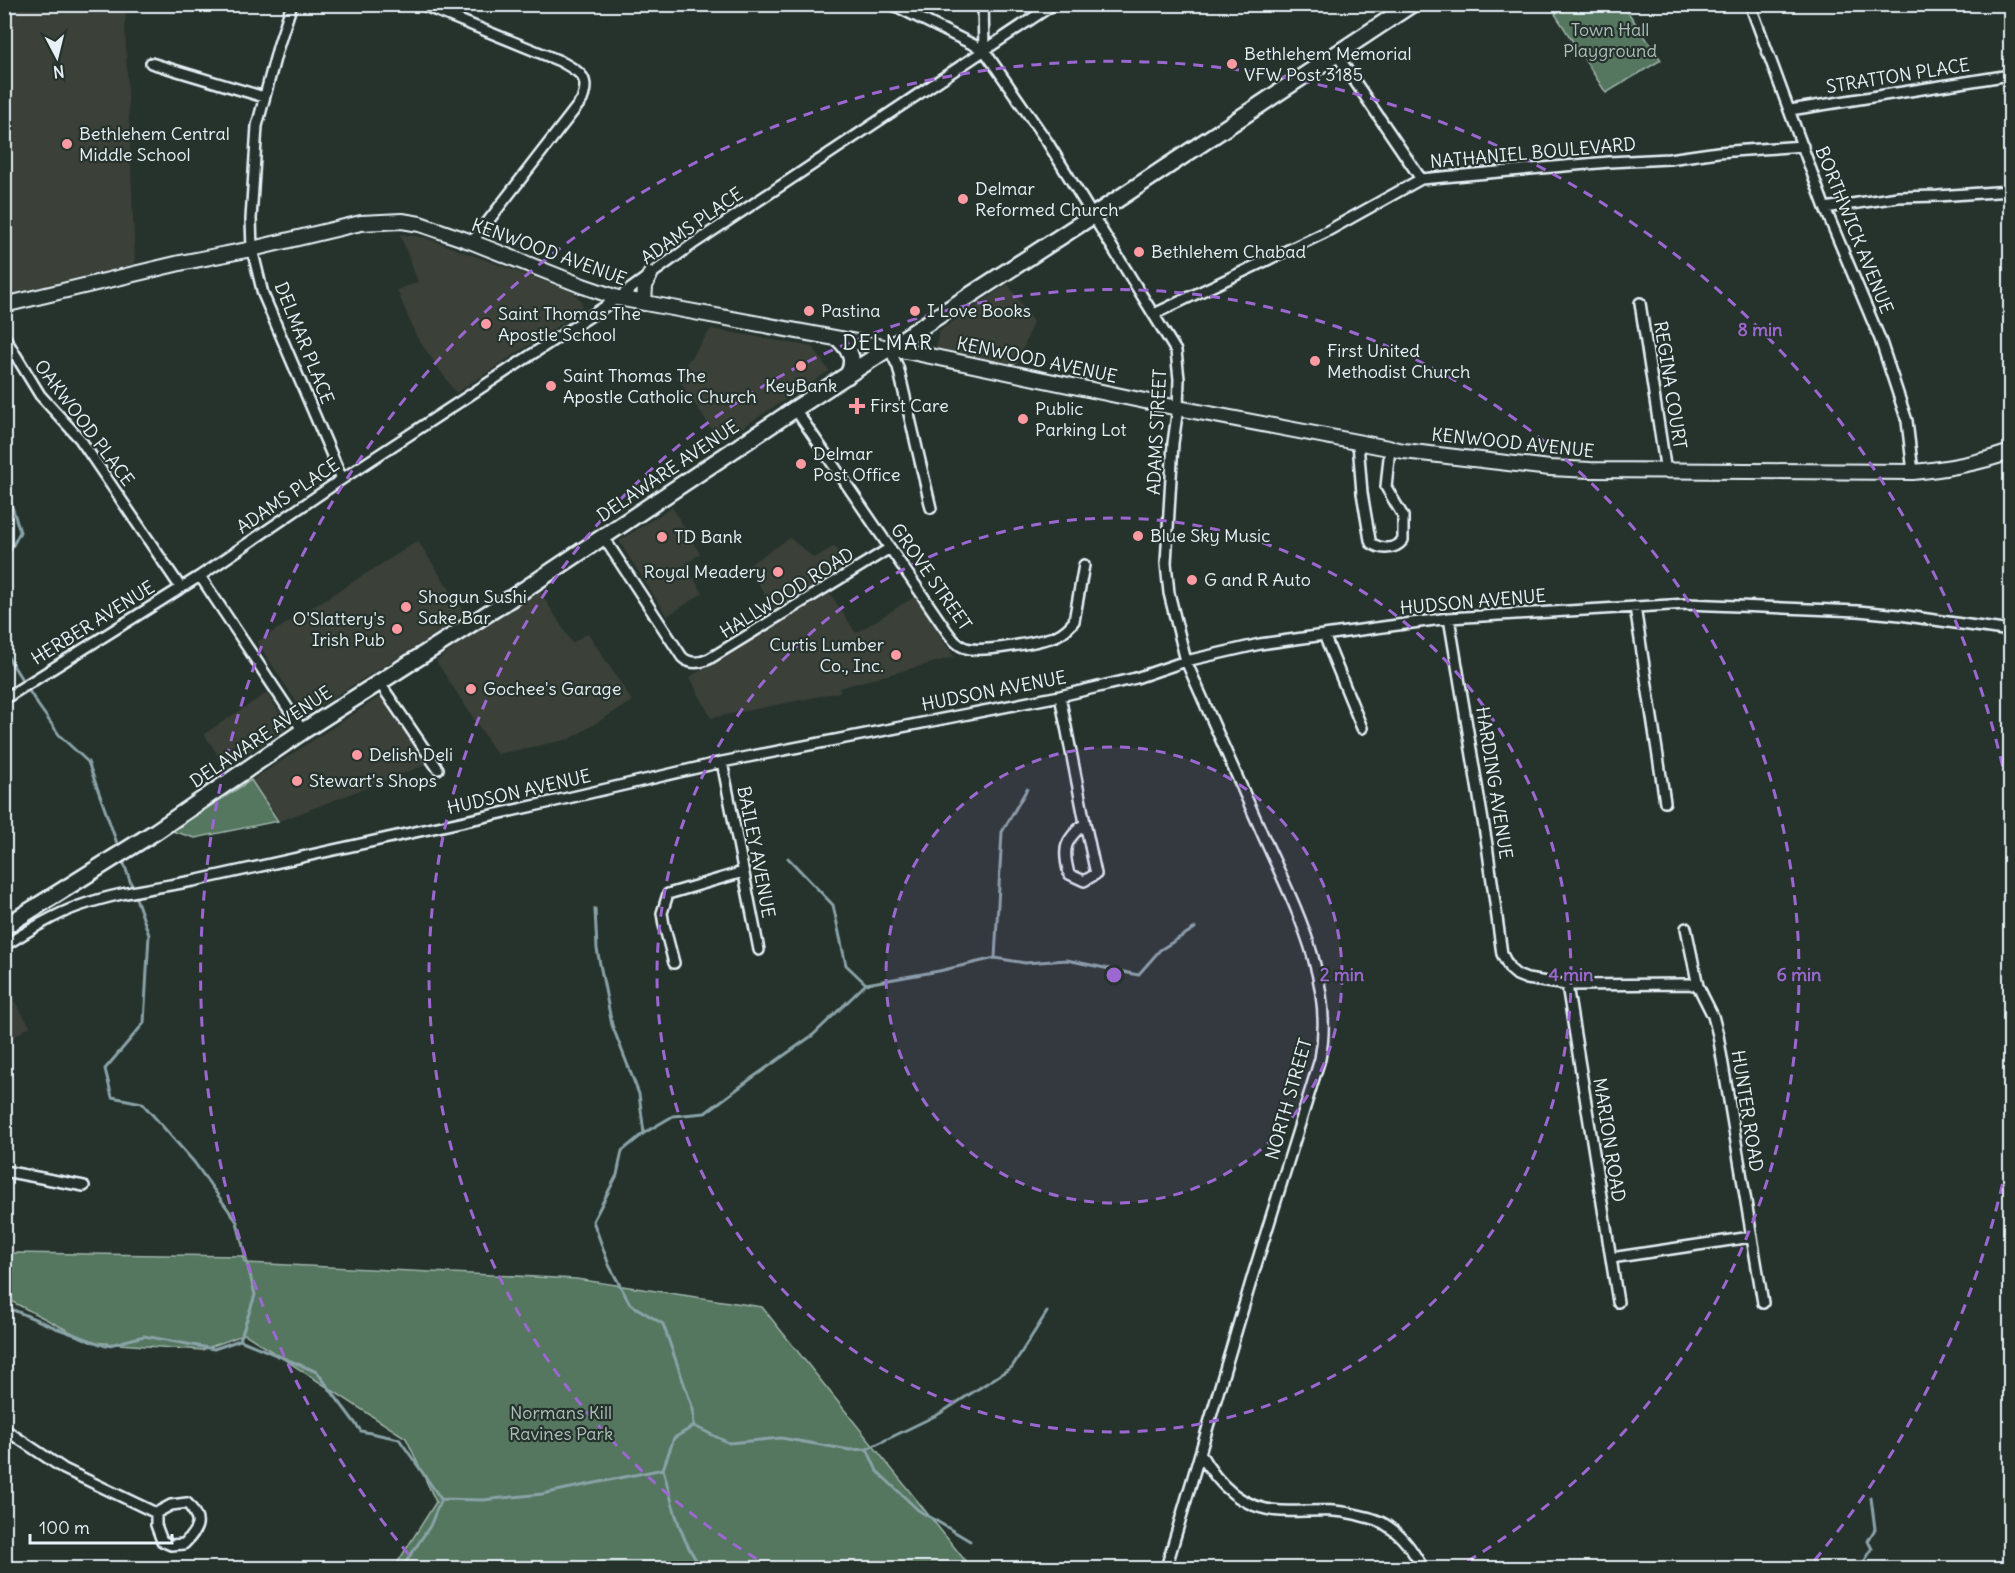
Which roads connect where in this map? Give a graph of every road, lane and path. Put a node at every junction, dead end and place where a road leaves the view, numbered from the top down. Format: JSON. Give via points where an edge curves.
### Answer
{"nodes":[{"id":1,"x":292,"y":4,"type":"edge"},
{"id":2,"x":420,"y":4,"type":"edge"},
{"id":3,"x":891,"y":4,"type":"edge"},
{"id":4,"x":983,"y":4,"type":"edge"},
{"id":5,"x":1054,"y":4,"type":"edge"},
{"id":6,"x":1750,"y":4,"type":"edge"},
{"id":7,"x":1409,"y":5,"type":"edge"},
{"id":8,"x":984,"y":50,"type":"junction"},
{"id":9,"x":1337,"y":55,"type":"junction"},
{"id":10,"x":151,"y":63,"type":"dead end"},
{"id":11,"x":2010,"y":75,"type":"edge"},
{"id":12,"x":264,"y":97,"type":"junction"},
{"id":13,"x":1790,"y":110,"type":"junction"},
{"id":14,"x":1803,"y":146,"type":"junction"},
{"id":15,"x":1421,"y":179,"type":"junction"},
{"id":16,"x":2010,"y":191,"type":"edge"},
{"id":17,"x":1825,"y":208,"type":"junction"},
{"id":18,"x":1093,"y":215,"type":"junction"},
{"id":19,"x":472,"y":242,"type":"junction"},
{"id":20,"x":252,"y":249,"type":"junction"},
{"id":21,"x":650,"y":275,"type":"junction"},
{"id":22,"x":618,"y":298,"type":"junction"},
{"id":23,"x":644,"y":303,"type":"junction"},
{"id":24,"x":1640,"y":303,"type":"dead end"},
{"id":25,"x":4,"y":305,"type":"edge"},
{"id":26,"x":1154,"y":314,"type":"junction"},
{"id":27,"x":4,"y":336,"type":"edge"},
{"id":28,"x":840,"y":340,"type":"junction"},
{"id":29,"x":889,"y":348,"type":"junction"},
{"id":30,"x":847,"y":376,"type":"junction"},
{"id":31,"x":1178,"y":408,"type":"junction"},
{"id":32,"x":795,"y":409,"type":"junction"},
{"id":33,"x":1358,"y":442,"type":"junction"},
{"id":34,"x":1390,"y":448,"type":"junction"},
{"id":35,"x":2010,"y":452,"type":"edge"},
{"id":36,"x":1666,"y":472,"type":"junction"},
{"id":37,"x":1913,"y":472,"type":"junction"},
{"id":38,"x":342,"y":479,"type":"junction"},
{"id":39,"x":931,"y":508,"type":"dead end"},
{"id":40,"x":604,"y":538,"type":"junction"},
{"id":41,"x":890,"y":548,"type":"junction"},
{"id":42,"x":1084,"y":565,"type":"dead end"},
{"id":43,"x":200,"y":576,"type":"junction"},
{"id":44,"x":181,"y":588,"type":"junction"},
{"id":45,"x":1635,"y":607,"type":"junction"},
{"id":46,"x":1449,"y":618,"type":"junction"},
{"id":47,"x":2010,"y":631,"type":"edge"},
{"id":48,"x":1324,"y":635,"type":"junction"},
{"id":49,"x":1183,"y":650,"type":"joint"},
{"id":50,"x":1186,"y":660,"type":"junction"},
{"id":51,"x":379,"y":682,"type":"junction"},
{"id":52,"x":1060,"y":696,"type":"junction"},
{"id":53,"x":4,"y":699,"type":"edge"},
{"id":54,"x":1362,"y":728,"type":"dead end"},
{"id":55,"x":303,"y":731,"type":"junction"},
{"id":56,"x":722,"y":762,"type":"junction"},
{"id":57,"x":438,"y":769,"type":"dead end"},
{"id":58,"x":1665,"y":802,"type":"dead end"},
{"id":59,"x":1085,"y":823,"type":"junction"},
{"id":60,"x":742,"y":872,"type":"junction"},
{"id":61,"x":4,"y":927,"type":"edge"},
{"id":62,"x":1686,"y":928,"type":"dead end"},
{"id":63,"x":4,"y":946,"type":"edge"},
{"id":64,"x":759,"y":950,"type":"dead end"},
{"id":65,"x":674,"y":963,"type":"dead end"},
{"id":66,"x":1567,"y":985,"type":"junction"},
{"id":67,"x":1698,"y":986,"type":"junction"},
{"id":68,"x":4,"y":1172,"type":"edge"},
{"id":69,"x":84,"y":1186,"type":"dead end"},
{"id":70,"x":1751,"y":1237,"type":"junction"},
{"id":71,"x":1611,"y":1258,"type":"junction"},
{"id":72,"x":1618,"y":1302,"type":"dead end"},
{"id":73,"x":1763,"y":1303,"type":"dead end"},
{"id":74,"x":4,"y":1429,"type":"edge"},
{"id":75,"x":1200,"y":1453,"type":"junction"},
{"id":76,"x":156,"y":1513,"type":"junction"},
{"id":77,"x":1167,"y":1569,"type":"edge"},
{"id":78,"x":1423,"y":1569,"type":"edge"}],
"edges":[{"from":1,"to":12,"type":"street","name":"DELMAR PLACE"},
{"from":2,"to":19,"type":"street","via":[[560,61],[585,81],[582,100]]},
{"from":3,"to":8,"type":"street","name":"ADAMS STREET"},
{"from":4,"to":8,"type":"street"},
{"from":5,"to":8,"type":"street","name":"ADAMS PLACE"},
{"from":6,"to":13,"type":"street","name":"BORTHWICK AVENUE"},
{"from":7,"to":9,"type":"main road","name":"DELAWARE AVENUE"},
{"from":8,"to":18,"type":"street","name":"ADAMS STREET"},
{"from":8,"to":21,"type":"street","name":"ADAMS PLACE"},
{"from":9,"to":15,"type":"street"},
{"from":9,"to":18,"type":"main road","name":"DELAWARE AVENUE"},
{"from":10,"to":12,"type":"street"},
{"from":11,"to":13,"type":"street","name":"STRATTON PLACE"},
{"from":12,"to":20,"type":"street","name":"DELMAR PLACE","via":[[257,126]]},
{"from":13,"to":14,"type":"street","name":"BORTHWICK AVENUE"},
{"from":14,"to":15,"type":"street","name":"NATHANIEL BOULEVARD"},
{"from":14,"to":17,"type":"street","name":"BORTHWICK AVENUE"},
{"from":15,"to":26,"type":"street","name":"NATHANIEL BOULEVARD","via":[[1324,233]]},
{"from":16,"to":17,"type":"street","via":[[1898,197]]},
{"from":17,"to":37,"type":"street","name":"BORTHWICK AVENUE","via":[[1901,399]]},
{"from":18,"to":26,"type":"street","name":"ADAMS STREET"},
{"from":18,"to":29,"type":"main road","name":"DELAWARE AVENUE"},
{"from":19,"to":20,"type":"main road","name":"KENWOOD AVENUE","via":[[402,220],[361,224]]},
{"from":19,"to":22,"type":"main road","name":"KENWOOD AVENUE"},
{"from":20,"to":25,"type":"main road","name":"KENWOOD AVENUE"},
{"from":20,"to":38,"type":"street","name":"DELMAR PLACE","via":[[264,294]]},
{"from":21,"to":22,"type":"street","name":"ADAMS PLACE"},
{"from":21,"to":23,"type":"main road"},
{"from":22,"to":23,"type":"main road","name":"KENWOOD AVENUE"},
{"from":22,"to":38,"type":"street","name":"ADAMS PLACE"},
{"from":23,"to":28,"type":"main road","name":"KENWOOD AVENUE"},
{"from":24,"to":36,"type":"street","name":"REGINA COURT"},
{"from":26,"to":31,"type":"street","name":"ADAMS STREET","via":[[1176,351]]},
{"from":27,"to":44,"type":"street","name":"OAKWOOD PLACE","via":[[40,395],[80,439]]},
{"from":28,"to":29,"type":"main road","name":"KENWOOD AVENUE"},
{"from":28,"to":30,"type":"main road","via":[[852,361]]},
{"from":29,"to":30,"type":"main road","name":"DELAWARE AVENUE"},
{"from":29,"to":31,"type":"main road","name":"KENWOOD AVENUE"},
{"from":29,"to":39,"type":"street","via":[[898,367]]},
{"from":30,"to":32,"type":"main road","name":"DELAWARE AVENUE"},
{"from":31,"to":33,"type":"main road","name":"KENWOOD AVENUE"},
{"from":31,"to":49,"type":"street","name":"ADAMS STREET","via":[[1166,563]]},
{"from":32,"to":40,"type":"main road","name":"DELAWARE AVENUE"},
{"from":32,"to":41,"type":"street","name":"GROVE STREET"},
{"from":33,"to":34,"type":"main road","name":"KENWOOD AVENUE"},
{"from":33,"to":34,"type":"street","via":[[1370,540],[1381,548],[1403,540],[1403,516],[1386,487]]},
{"from":34,"to":36,"type":"main road","name":"KENWOOD AVENUE","via":[[1550,468]]},
{"from":35,"to":37,"type":"main road","name":"KENWOOD AVENUE","via":[[1944,469]]},
{"from":36,"to":37,"type":"main road","name":"KENWOOD AVENUE"},
{"from":38,"to":43,"type":"street","name":"ADAMS PLACE"},
{"from":40,"to":41,"type":"street","name":"HALLWOOD ROAD","via":[[682,657],[700,663]]},
{"from":40,"to":51,"type":"main road","name":"DELAWARE AVENUE"},
{"from":41,"to":42,"type":"street","name":"GROVE STREET","via":[[956,642],[974,650],[1041,640],[1070,628]]},
{"from":43,"to":44,"type":"street","name":"HERBER AVENUE"},
{"from":43,"to":55,"type":"street"},
{"from":44,"to":53,"type":"street","name":"HERBER AVENUE"},
{"from":45,"to":46,"type":"street","name":"HUDSON AVENUE"},
{"from":45,"to":47,"type":"street","name":"HUDSON AVENUE","via":[[1687,604],[1858,611]]},
{"from":45,"to":58,"type":"street"},
{"from":46,"to":48,"type":"street","name":"HUDSON AVENUE"},
{"from":46,"to":66,"type":"street","name":"HARDING AVENUE","via":[[1502,954],[1516,975]]},
{"from":48,"to":50,"type":"street","name":"HUDSON AVENUE"},
{"from":48,"to":54,"type":"street"},
{"from":49,"to":50,"type":"street","name":"NORTH STREET"},
{"from":50,"to":52,"type":"street","name":"HUDSON AVENUE","via":[[1136,678]]},
{"from":50,"to":75,"type":"street","name":"NORTH STREET","via":[[1307,937],[1324,1017],[1320,1059]]},
{"from":51,"to":55,"type":"main road","name":"DELAWARE AVENUE"},
{"from":51,"to":57,"type":"street"},
{"from":52,"to":56,"type":"street","name":"HUDSON AVENUE"},
{"from":52,"to":59,"type":"street"},
{"from":55,"to":61,"type":"main road","name":"DELAWARE AVENUE","via":[[155,832]]},
{"from":56,"to":60,"type":"street","name":"BAILEY AVENUE"},
{"from":56,"to":63,"type":"street","name":"HUDSON AVENUE","via":[[113,897],[58,915]]},
{"from":59,"to":59,"type":"street","via":[[1070,836],[1064,856],[1069,874],[1084,881],[1096,874]]},
{"from":60,"to":64,"type":"street","name":"BAILEY AVENUE"},
{"from":60,"to":65,"type":"street","via":[[668,894],[663,919]]},
{"from":62,"to":67,"type":"street","name":"HUNTER ROAD"},
{"from":66,"to":67,"type":"street"},
{"from":66,"to":71,"type":"street","name":"MARION ROAD"},
{"from":67,"to":70,"type":"street","name":"HUNTER ROAD","via":[[1718,1035]]},
{"from":68,"to":69,"type":"street"},
{"from":70,"to":71,"type":"street"},
{"from":70,"to":73,"type":"street","name":"HUNTER ROAD"},
{"from":71,"to":72,"type":"street","name":"MARION ROAD"},
{"from":74,"to":76,"type":"street","via":[[64,1469]]},
{"from":75,"to":77,"type":"street","name":"NORTH STREET"},
{"from":75,"to":78,"type":"street","via":[[1220,1483],[1248,1504],[1280,1511],[1329,1510],[1377,1520],[1407,1542]]},
{"from":76,"to":76,"type":"street","via":[[159,1537],[171,1545],[184,1544],[197,1530],[195,1512],[187,1503],[171,1505]]}]}
